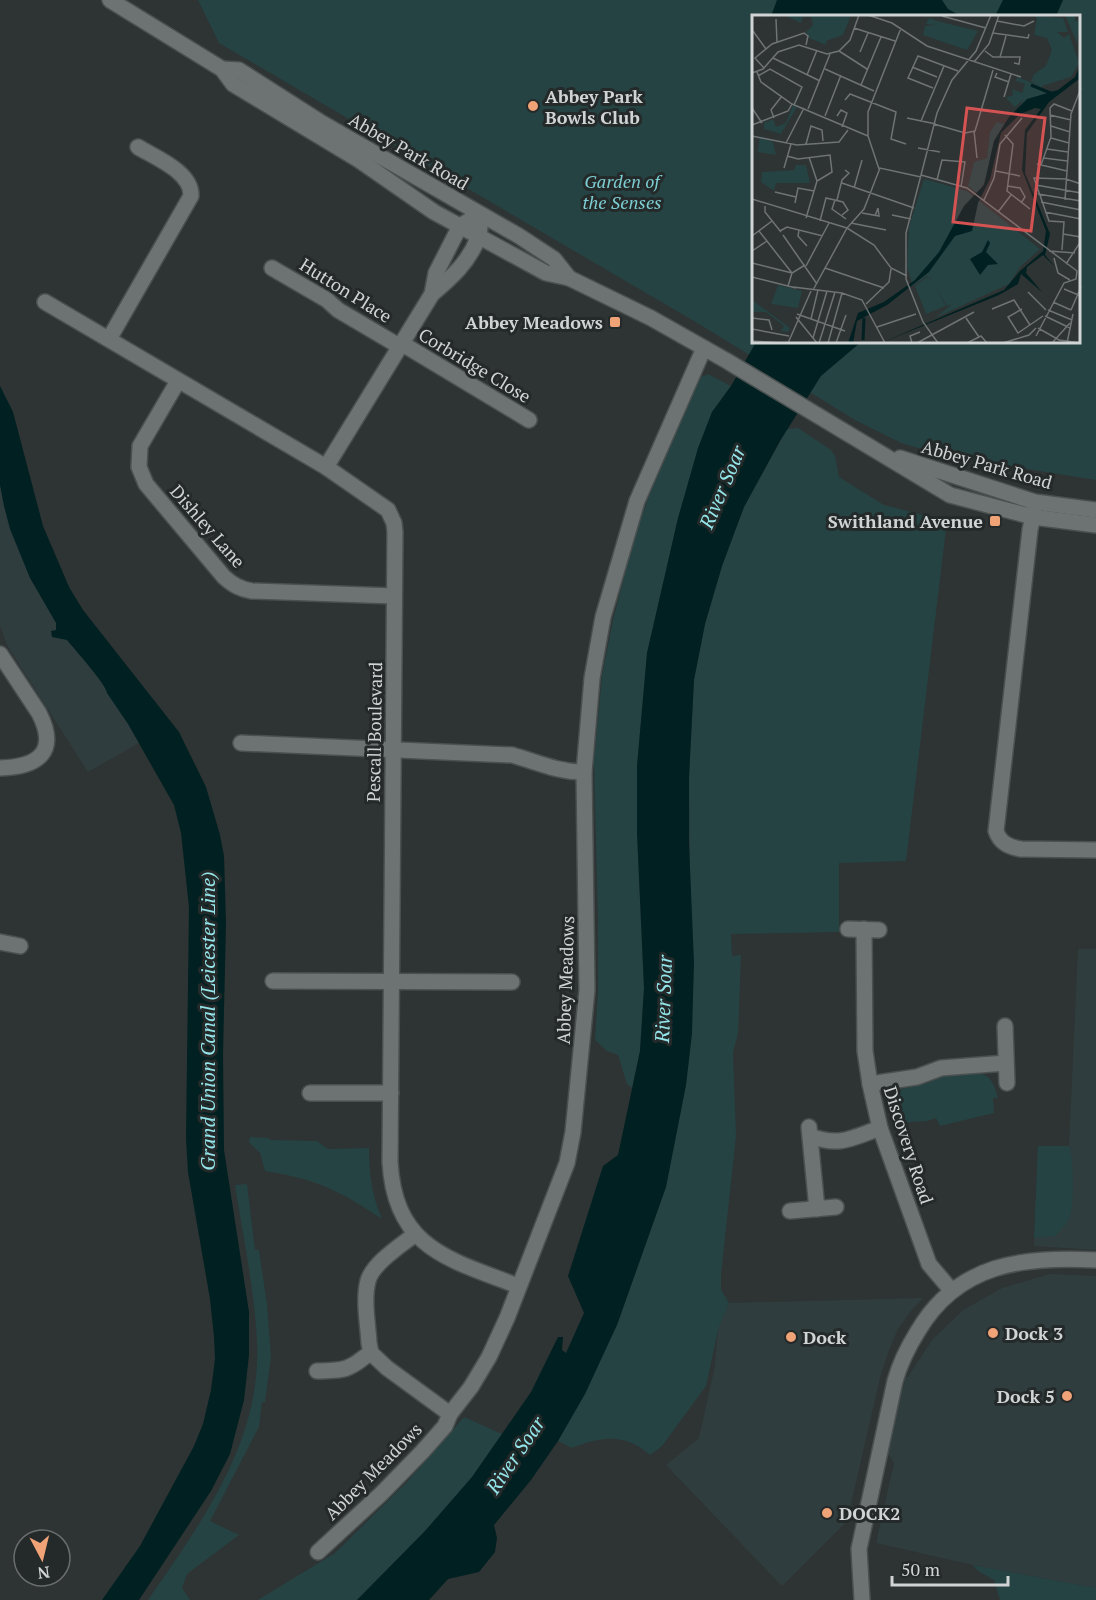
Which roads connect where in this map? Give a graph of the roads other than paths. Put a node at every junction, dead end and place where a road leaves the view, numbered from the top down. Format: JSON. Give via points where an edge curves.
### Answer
{"nodes":[{"id":1,"x":110,"y":0,"type":"edge"},
{"id":2,"x":222,"y":69,"type":"junction"},
{"id":3,"x":138,"y":147,"type":"dead end"},
{"id":4,"x":480,"y":214,"type":"junction"},
{"id":5,"x":460,"y":226,"type":"junction"},
{"id":6,"x":479,"y":237,"type":"junction"},
{"id":7,"x":272,"y":267,"type":"dead end"},
{"id":8,"x":569,"y":278,"type":"junction"},
{"id":9,"x":432,"y":294,"type":"junction"},
{"id":10,"x":45,"y":302,"type":"dead end"},
{"id":11,"x":109,"y":339,"type":"junction"},
{"id":12,"x":400,"y":345,"type":"junction"},
{"id":13,"x":704,"y":348,"type":"junction"},
{"id":14,"x":178,"y":381,"type":"junction"},
{"id":15,"x":529,"y":420,"type":"dead end"},
{"id":16,"x":327,"y":467,"type":"junction"},
{"id":17,"x":1034,"y":509,"type":"junction"},
{"id":18,"x":1096,"y":510,"type":"edge"},
{"id":19,"x":1096,"y":525,"type":"edge"},
{"id":20,"x":393,"y":596,"type":"junction"},
{"id":21,"x":0,"y":654,"type":"edge"},
{"id":22,"x":241,"y":743,"type":"dead end"},
{"id":23,"x":392,"y":751,"type":"junction"},
{"id":24,"x":0,"y":768,"type":"edge"},
{"id":25,"x":584,"y":772,"type":"junction"},
{"id":26,"x":1096,"y":850,"type":"edge"},
{"id":27,"x":848,"y":929,"type":"dead end"},
{"id":28,"x":0,"y":942,"type":"edge"},
{"id":29,"x":20,"y":946,"type":"dead end"},
{"id":30,"x":273,"y":981,"type":"dead end"},
{"id":31,"x":391,"y":981,"type":"junction"},
{"id":32,"x":512,"y":982,"type":"dead end"},
{"id":33,"x":1005,"y":1026,"type":"dead end"},
{"id":34,"x":1006,"y":1063,"type":"junction"},
{"id":35,"x":1007,"y":1083,"type":"dead end"},
{"id":36,"x":870,"y":1084,"type":"junction"},
{"id":37,"x":310,"y":1093,"type":"dead end"},
{"id":38,"x":390,"y":1093,"type":"junction"},
{"id":39,"x":880,"y":1128,"type":"junction"},
{"id":40,"x":836,"y":1208,"type":"dead end"},
{"id":41,"x":817,"y":1209,"type":"junction"},
{"id":42,"x":790,"y":1211,"type":"dead end"},
{"id":43,"x":414,"y":1234,"type":"junction"},
{"id":44,"x":1096,"y":1260,"type":"edge"},
{"id":45,"x":518,"y":1286,"type":"junction"},
{"id":46,"x":951,"y":1290,"type":"junction"},
{"id":47,"x":371,"y":1353,"type":"junction"},
{"id":48,"x":317,"y":1371,"type":"dead end"},
{"id":49,"x":450,"y":1414,"type":"junction"},
{"id":50,"x":318,"y":1552,"type":"dead end"},
{"id":51,"x":862,"y":1600,"type":"edge"}],
"edges":[{"from":1,"to":2,"type":"street","name":"Abbey Park Road"},
{"from":2,"to":4,"type":"street","name":"Abbey Park Road","via":[[239,70]]},
{"from":2,"to":5,"type":"street","name":"Abbey Park Road","via":[[233,84]]},
{"from":3,"to":11,"type":"street","via":[[185,177],[191,196]]},
{"from":4,"to":5,"type":"street"},
{"from":4,"to":6,"type":"street"},
{"from":4,"to":8,"type":"street","name":"Abbey Park Road","via":[[554,259]]},
{"from":5,"to":6,"type":"street","name":"Abbey Park Road"},
{"from":5,"to":9,"type":"street","via":[[436,273]]},
{"from":6,"to":8,"type":"street","name":"Abbey Park Road","via":[[546,273]]},
{"from":6,"to":9,"type":"street","via":[[457,273]]},
{"from":7,"to":12,"type":"street","name":"Hutton Place"},
{"from":8,"to":13,"type":"street","name":"Abbey Park Road"},
{"from":9,"to":12,"type":"street"},
{"from":10,"to":11,"type":"street","name":"Pescall Boulevard"},
{"from":11,"to":14,"type":"street","name":"Pescall Boulevard"},
{"from":12,"to":15,"type":"street","name":"Corbridge Close"},
{"from":12,"to":16,"type":"street"},
{"from":13,"to":17,"type":"street","name":"Abbey Park Road","via":[[869,448]]},
{"from":13,"to":25,"type":"street","name":"Abbey Meadows","via":[[639,495],[617,562],[592,678]]},
{"from":14,"to":16,"type":"street","name":"Pescall Boulevard"},
{"from":14,"to":20,"type":"street","name":"Dishley Lane","via":[[140,446],[139,467],[146,484],[224,577],[242,590]]},
{"from":16,"to":20,"type":"street","name":"Pescall Boulevard","via":[[383,505],[392,516]]},
{"from":17,"to":18,"type":"street","name":"Abbey Park Road"},
{"from":17,"to":19,"type":"street","name":"Abbey Park Road"},
{"from":17,"to":26,"type":"street","via":[[996,831],[1010,847]]},
{"from":20,"to":23,"type":"street","name":"Pescall Boulevard"},
{"from":21,"to":24,"type":"street","via":[[44,722],[48,741],[41,756],[28,765]]},
{"from":22,"to":23,"type":"street"},
{"from":23,"to":25,"type":"street","via":[[512,755],[554,770]]},
{"from":23,"to":31,"type":"street","name":"Pescall Boulevard"},
{"from":25,"to":45,"type":"street","name":"Abbey Meadows","via":[[587,990],[573,1132],[560,1182]]},
{"from":27,"to":36,"type":"street","name":"Discovery Road","via":[[871,930],[865,1051]]},
{"from":28,"to":29,"type":"street"},
{"from":30,"to":31,"type":"street"},
{"from":31,"to":32,"type":"street"},
{"from":31,"to":38,"type":"street","name":"Pescall Boulevard"},
{"from":33,"to":34,"type":"street"},
{"from":34,"to":35,"type":"street"},
{"from":34,"to":36,"type":"street","via":[[941,1068],[917,1077]]},
{"from":36,"to":39,"type":"street","name":"Discovery Road"},
{"from":37,"to":38,"type":"street"},
{"from":38,"to":43,"type":"street","name":"Pescall Boulevard","via":[[392,1186]]},
{"from":39,"to":41,"type":"street","via":[[836,1142],[826,1142],[809,1132]]},
{"from":39,"to":46,"type":"street","name":"Discovery Road","via":[[929,1264]]},
{"from":40,"to":41,"type":"street"},
{"from":41,"to":42,"type":"street"},
{"from":43,"to":45,"type":"street","name":"Pescall Boulevard","via":[[443,1256]]},
{"from":43,"to":47,"type":"street","via":[[394,1250],[368,1281]]},
{"from":44,"to":46,"type":"street","via":[[1049,1259],[1006,1265],[987,1270]]},
{"from":45,"to":49,"type":"street","name":"Abbey Meadows","via":[[489,1357]]},
{"from":46,"to":51,"type":"street","via":[[924,1320],[899,1367],[859,1549]]},
{"from":47,"to":48,"type":"street","via":[[351,1366]]},
{"from":47,"to":49,"type":"street"},
{"from":49,"to":50,"type":"street","name":"Abbey Meadows","via":[[445,1426],[422,1452]]}]}
